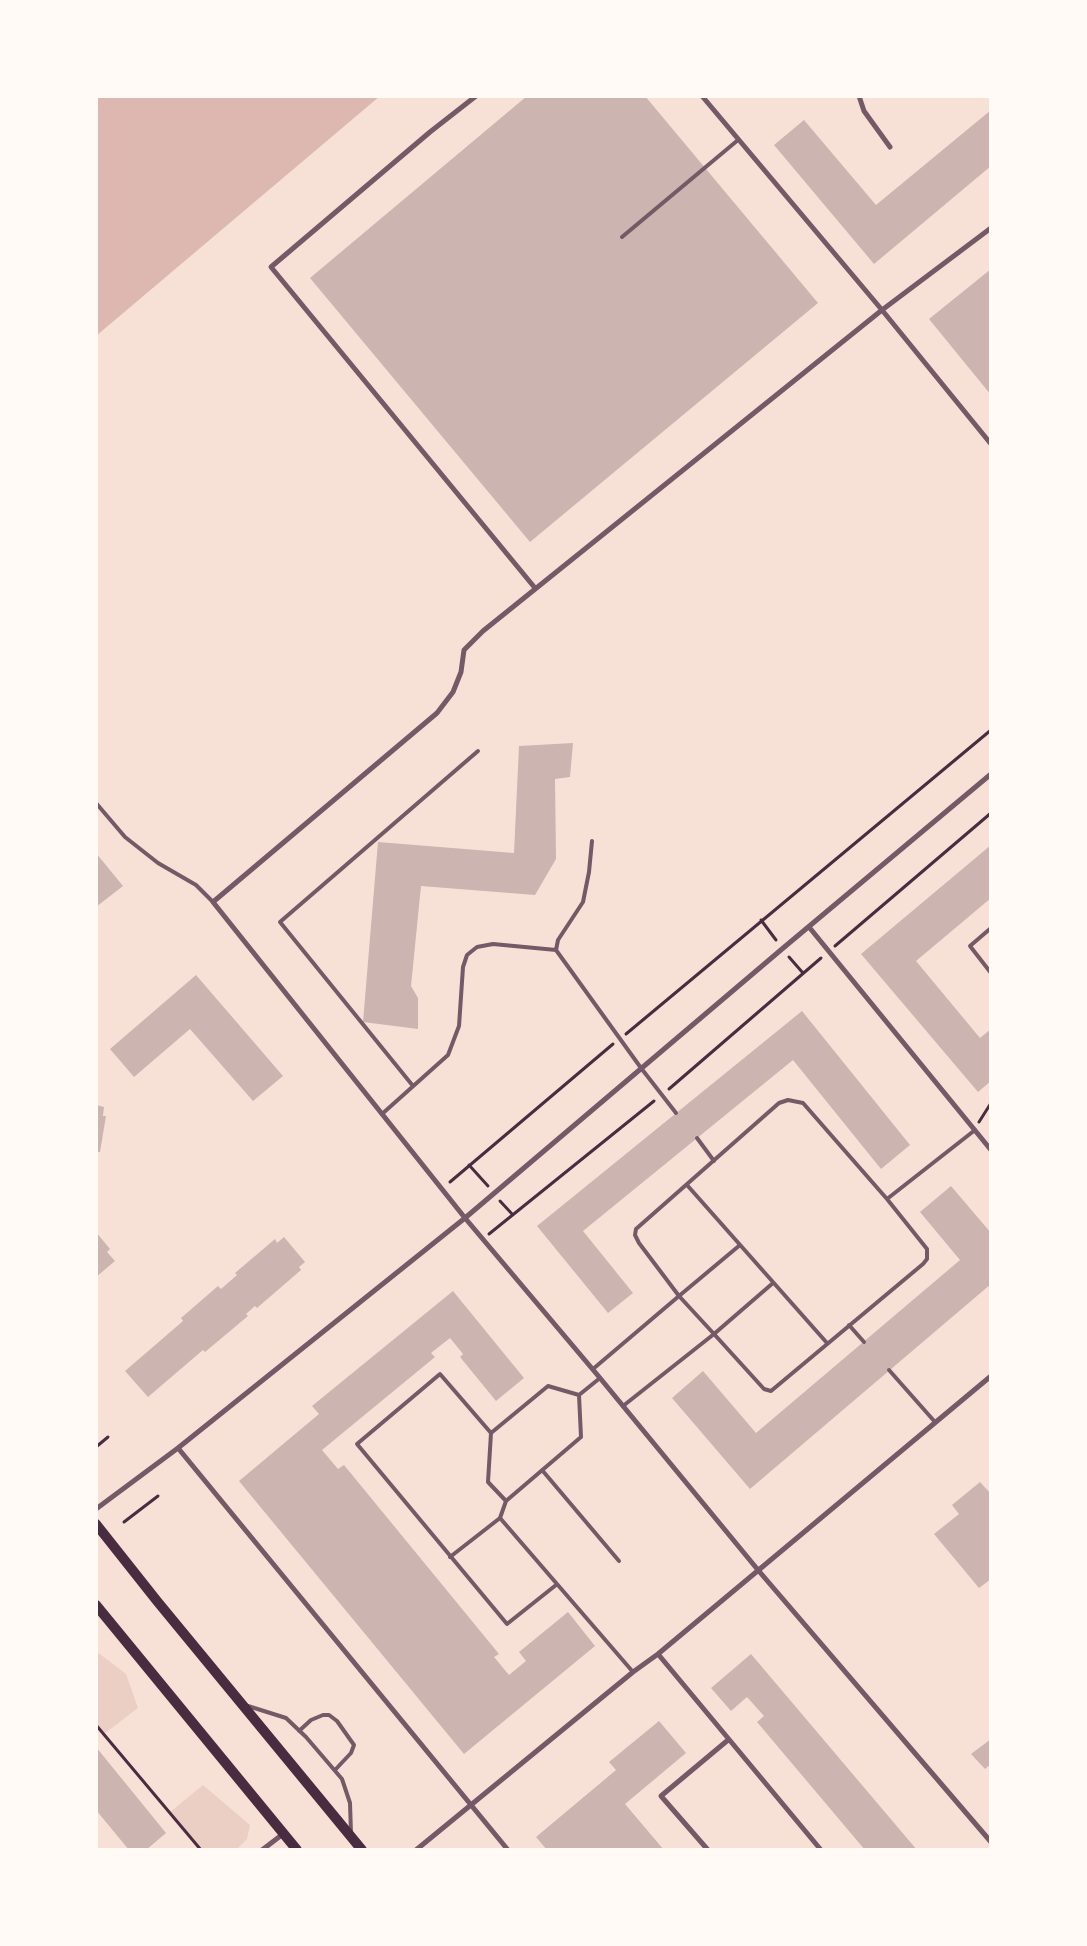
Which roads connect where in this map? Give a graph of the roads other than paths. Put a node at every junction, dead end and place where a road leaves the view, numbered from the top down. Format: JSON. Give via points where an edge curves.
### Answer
{"nodes":[{"id":1,"x":476,"y":96,"type":"edge"},
{"id":2,"x":702,"y":96,"type":"edge"},
{"id":3,"x":859,"y":96,"type":"edge"},
{"id":4,"x":738,"y":140,"type":"junction"},
{"id":5,"x":890,"y":147,"type":"dead end"},
{"id":6,"x":991,"y":228,"type":"edge"},
{"id":7,"x":622,"y":237,"type":"dead end"},
{"id":8,"x":882,"y":310,"type":"junction"},
{"id":9,"x":991,"y":444,"type":"edge"},
{"id":10,"x":535,"y":588,"type":"junction"},
{"id":11,"x":478,"y":751,"type":"dead end"},
{"id":12,"x":991,"y":774,"type":"edge"},
{"id":13,"x":96,"y":802,"type":"edge"},
{"id":14,"x":592,"y":841,"type":"dead end"},
{"id":15,"x":213,"y":902,"type":"junction"},
{"id":16,"x":809,"y":927,"type":"junction"},
{"id":17,"x":991,"y":928,"type":"edge"},
{"id":18,"x":556,"y":950,"type":"junction"},
{"id":19,"x":991,"y":973,"type":"edge"},
{"id":20,"x":641,"y":1068,"type":"junction"},
{"id":21,"x":413,"y":1086,"type":"junction"},
{"id":22,"x":676,"y":1113,"type":"dead end"},
{"id":23,"x":382,"y":1114,"type":"junction"},
{"id":24,"x":975,"y":1130,"type":"junction"},
{"id":25,"x":697,"y":1138,"type":"dead end"},
{"id":26,"x":991,"y":1150,"type":"edge"},
{"id":27,"x":714,"y":1161,"type":"junction"},
{"id":28,"x":687,"y":1185,"type":"junction"},
{"id":29,"x":887,"y":1198,"type":"junction"},
{"id":30,"x":465,"y":1218,"type":"junction"},
{"id":31,"x":740,"y":1245,"type":"junction"},
{"id":32,"x":773,"y":1283,"type":"junction"},
{"id":33,"x":679,"y":1296,"type":"junction"},
{"id":34,"x":849,"y":1325,"type":"junction"},
{"id":35,"x":714,"y":1334,"type":"junction"},
{"id":36,"x":864,"y":1342,"type":"dead end"},
{"id":37,"x":827,"y":1344,"type":"junction"},
{"id":38,"x":593,"y":1369,"type":"junction"},
{"id":39,"x":889,"y":1370,"type":"dead end"},
{"id":40,"x":991,"y":1376,"type":"edge"},
{"id":41,"x":600,"y":1378,"type":"junction"},
{"id":42,"x":579,"y":1395,"type":"junction"},
{"id":43,"x":623,"y":1406,"type":"junction"},
{"id":44,"x":935,"y":1422,"type":"junction"},
{"id":45,"x":491,"y":1433,"type":"junction"},
{"id":46,"x":178,"y":1448,"type":"junction"},
{"id":47,"x":542,"y":1470,"type":"junction"},
{"id":48,"x":506,"y":1501,"type":"junction"},
{"id":49,"x":96,"y":1509,"type":"edge"},
{"id":50,"x":500,"y":1518,"type":"junction"},
{"id":51,"x":96,"y":1524,"type":"edge"},
{"id":52,"x":450,"y":1557,"type":"junction"},
{"id":53,"x":619,"y":1561,"type":"dead end"},
{"id":54,"x":758,"y":1570,"type":"junction"},
{"id":55,"x":556,"y":1585,"type":"junction"},
{"id":56,"x":96,"y":1605,"type":"edge"},
{"id":57,"x":96,"y":1617,"type":"edge"},
{"id":58,"x":116,"y":1628,"type":"junction"},
{"id":59,"x":658,"y":1654,"type":"junction"},
{"id":60,"x":633,"y":1672,"type":"junction"},
{"id":61,"x":242,"y":1704,"type":"junction"},
{"id":62,"x":299,"y":1731,"type":"junction"},
{"id":63,"x":728,"y":1740,"type":"junction"},
{"id":64,"x":335,"y":1770,"type":"junction"},
{"id":65,"x":472,"y":1804,"type":"junction"},
{"id":66,"x":284,"y":1833,"type":"junction"},
{"id":67,"x":352,"y":1837,"type":"junction"},
{"id":68,"x":991,"y":1842,"type":"edge"},
{"id":69,"x":262,"y":1850,"type":"edge"},
{"id":70,"x":297,"y":1850,"type":"edge"},
{"id":71,"x":362,"y":1850,"type":"edge"},
{"id":72,"x":416,"y":1850,"type":"edge"},
{"id":73,"x":508,"y":1850,"type":"edge"},
{"id":74,"x":708,"y":1850,"type":"edge"},
{"id":75,"x":821,"y":1850,"type":"edge"}],
"edges":[{"from":1,"to":10,"type":"street","via":[[271,267]]},
{"from":2,"to":4,"type":"street"},
{"from":3,"to":5,"type":"street","via":[[864,111]]},
{"from":4,"to":7,"type":"lane"},
{"from":4,"to":8,"type":"street"},
{"from":6,"to":8,"type":"street"},
{"from":8,"to":9,"type":"street"},
{"from":8,"to":10,"type":"street"},
{"from":10,"to":15,"type":"street","via":[[464,650],[461,672],[453,692],[437,713]]},
{"from":11,"to":21,"type":"lane","via":[[280,922]]},
{"from":12,"to":16,"type":"street"},
{"from":13,"to":15,"type":"lane","via":[[125,837],[158,863],[196,885]]},
{"from":14,"to":18,"type":"lane","via":[[590,872],[583,902],[558,940]]},
{"from":15,"to":23,"type":"street"},
{"from":16,"to":20,"type":"street"},
{"from":16,"to":24,"type":"street"},
{"from":17,"to":19,"type":"lane","via":[[970,946]]},
{"from":18,"to":20,"type":"lane"},
{"from":18,"to":21,"type":"lane","via":[[493,944],[477,947],[466,955],[455,1041],[448,1055]]},
{"from":20,"to":22,"type":"lane"},
{"from":20,"to":30,"type":"street"},
{"from":21,"to":23,"type":"lane"},
{"from":23,"to":30,"type":"street"},
{"from":24,"to":26,"type":"street"},
{"from":24,"to":29,"type":"lane"},
{"from":25,"to":27,"type":"lane"},
{"from":27,"to":28,"type":"lane"},
{"from":27,"to":29,"type":"lane","via":[[779,1103],[795,1100],[803,1103]]},
{"from":28,"to":31,"type":"lane"},
{"from":28,"to":33,"type":"lane","via":[[636,1229],[635,1236]]},
{"from":29,"to":34,"type":"lane","via":[[927,1249],[927,1259]]},
{"from":30,"to":38,"type":"street"},
{"from":30,"to":46,"type":"street"},
{"from":31,"to":32,"type":"lane"},
{"from":31,"to":33,"type":"lane"},
{"from":32,"to":35,"type":"lane"},
{"from":32,"to":37,"type":"lane"},
{"from":33,"to":35,"type":"lane"},
{"from":33,"to":38,"type":"lane"},
{"from":34,"to":36,"type":"lane"},
{"from":34,"to":37,"type":"lane"},
{"from":35,"to":37,"type":"lane","via":[[764,1389],[770,1391]]},
{"from":35,"to":43,"type":"lane"},
{"from":38,"to":41,"type":"street"},
{"from":39,"to":44,"type":"lane"},
{"from":40,"to":44,"type":"street"},
{"from":41,"to":42,"type":"lane"},
{"from":41,"to":43,"type":"street"},
{"from":42,"to":45,"type":"lane","via":[[548,1386]]},
{"from":42,"to":47,"type":"lane","via":[[581,1437]]},
{"from":43,"to":54,"type":"street"},
{"from":44,"to":54,"type":"street"},
{"from":45,"to":48,"type":"lane","via":[[488,1482]]},
{"from":45,"to":52,"type":"lane","via":[[440,1374],[357,1444]]},
{"from":46,"to":49,"type":"street"},
{"from":46,"to":65,"type":"street"},
{"from":47,"to":48,"type":"lane"},
{"from":47,"to":53,"type":"lane"},
{"from":48,"to":50,"type":"lane"},
{"from":50,"to":52,"type":"lane"},
{"from":50,"to":55,"type":"lane"},
{"from":51,"to":61,"type":"main road"},
{"from":52,"to":55,"type":"lane","via":[[507,1624]]},
{"from":54,"to":59,"type":"street"},
{"from":54,"to":68,"type":"street"},
{"from":55,"to":60,"type":"lane"},
{"from":56,"to":58,"type":"main road"},
{"from":57,"to":58,"type":"main road"},
{"from":58,"to":66,"type":"main road"},
{"from":59,"to":60,"type":"street"},
{"from":59,"to":63,"type":"street"},
{"from":60,"to":65,"type":"street"},
{"from":61,"to":62,"type":"lane","via":[[286,1718]]},
{"from":61,"to":67,"type":"main road"},
{"from":62,"to":64,"type":"lane"},
{"from":62,"to":64,"type":"lane","via":[[322,1715],[329,1715],[337,1721],[354,1745]]},
{"from":63,"to":74,"type":"street","via":[[662,1796]]},
{"from":63,"to":75,"type":"street"},
{"from":64,"to":67,"type":"lane","via":[[342,1779],[350,1803]]},
{"from":65,"to":72,"type":"street"},
{"from":65,"to":73,"type":"street"},
{"from":66,"to":69,"type":"street"},
{"from":66,"to":70,"type":"main road"},
{"from":67,"to":71,"type":"main road"}]}
